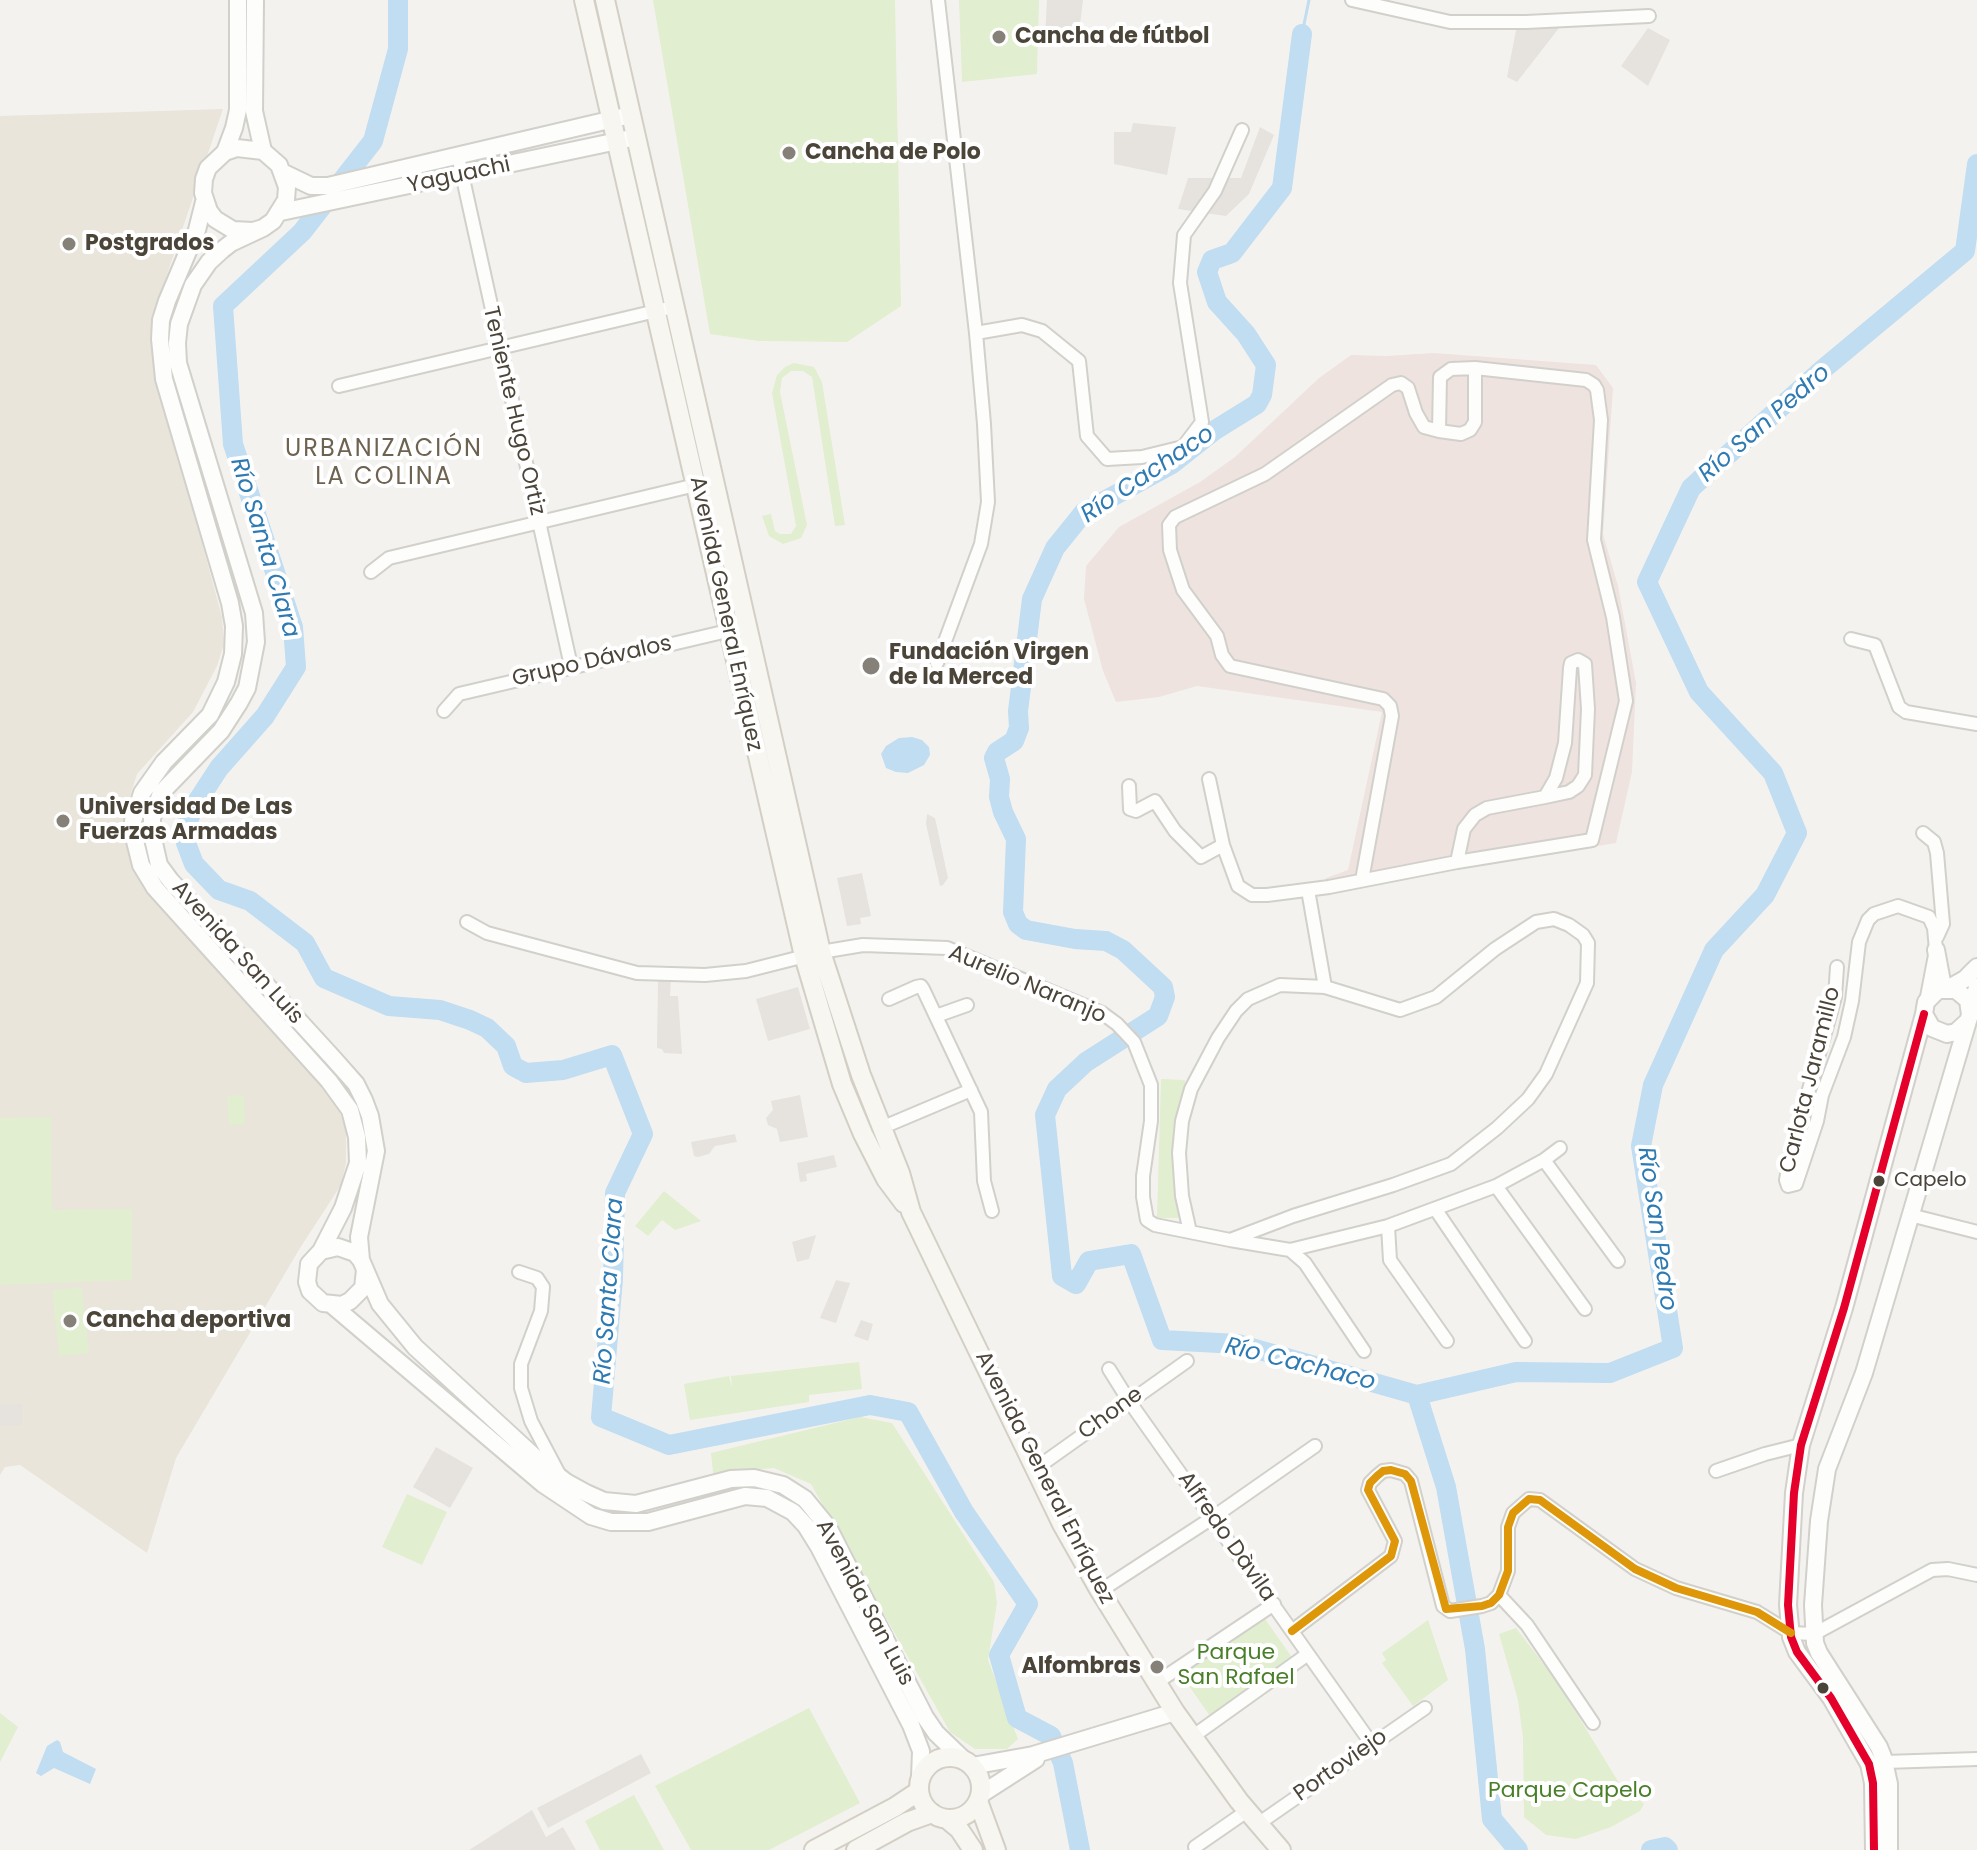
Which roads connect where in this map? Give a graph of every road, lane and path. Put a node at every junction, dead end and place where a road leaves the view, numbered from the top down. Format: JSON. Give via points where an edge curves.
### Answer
{"nodes":[{"id":1,"x":238,"y":0,"type":"edge"},
{"id":2,"x":255,"y":0,"type":"edge"},
{"id":3,"x":584,"y":0,"type":"edge"},
{"id":4,"x":605,"y":0,"type":"edge"},
{"id":5,"x":938,"y":0,"type":"edge"},
{"id":6,"x":1352,"y":0,"type":"edge"},
{"id":7,"x":1649,"y":16,"type":"dead end"},
{"id":8,"x":631,"y":115,"type":"junction"},
{"id":9,"x":612,"y":119,"type":"junction"},
{"id":10,"x":1242,"y":130,"type":"dead end"},
{"id":11,"x":637,"y":137,"type":"junction"},
{"id":12,"x":617,"y":141,"type":"junction"},
{"id":13,"x":263,"y":151,"type":"junction"},
{"id":14,"x":225,"y":152,"type":"junction"},
{"id":15,"x":458,"y":156,"type":"junction"},
{"id":16,"x":284,"y":173,"type":"junction"},
{"id":17,"x":462,"y":175,"type":"junction"},
{"id":18,"x":204,"y":202,"type":"junction"},
{"id":19,"x":281,"y":212,"type":"junction"},
{"id":20,"x":263,"y":228,"type":"junction"},
{"id":21,"x":664,"y":309,"type":"junction"},
{"id":22,"x":976,"y":333,"type":"junction"},
{"id":23,"x":499,"y":349,"type":"junction"},
{"id":24,"x":1475,"y":368,"type":"junction"},
{"id":25,"x":339,"y":386,"type":"dead end"},
{"id":26,"x":1439,"y":431,"type":"junction"},
{"id":27,"x":706,"y":483,"type":"junction"},
{"id":28,"x":538,"y":521,"type":"junction"},
{"id":29,"x":371,"y":572,"type":"dead end"},
{"id":30,"x":738,"y":628,"type":"junction"},
{"id":31,"x":1851,"y":639,"type":"dead end"},
{"id":32,"x":937,"y":663,"type":"dead end"},
{"id":33,"x":571,"y":666,"type":"junction"},
{"id":34,"x":444,"y":711,"type":"dead end"},
{"id":35,"x":1977,"y":724,"type":"edge"},
{"id":36,"x":1209,"y":779,"type":"dead end"},
{"id":37,"x":1129,"y":786,"type":"dead end"},
{"id":38,"x":1545,"y":797,"type":"junction"},
{"id":39,"x":1923,"y":833,"type":"dead end"},
{"id":40,"x":1223,"y":845,"type":"junction"},
{"id":41,"x":1457,"y":862,"type":"junction"},
{"id":42,"x":1362,"y":880,"type":"junction"},
{"id":43,"x":1308,"y":890,"type":"junction"},
{"id":44,"x":467,"y":922,"type":"dead end"},
{"id":45,"x":1936,"y":945,"type":"junction"},
{"id":46,"x":812,"y":954,"type":"junction"},
{"id":47,"x":1837,"y":967,"type":"dead end"},
{"id":48,"x":1977,"y":967,"type":"edge"},
{"id":49,"x":821,"y":983,"type":"junction"},
{"id":50,"x":1325,"y":987,"type":"junction"},
{"id":51,"x":1977,"y":987,"type":"edge"},
{"id":52,"x":1948,"y":988,"type":"junction"},
{"id":53,"x":889,"y":999,"type":"dead end"},
{"id":54,"x":967,"y":1005,"type":"dead end"},
{"id":55,"x":1925,"y":1008,"type":"junction"},
{"id":56,"x":936,"y":1016,"type":"junction"},
{"id":57,"x":1969,"y":1018,"type":"junction"},
{"id":58,"x":971,"y":1090,"type":"junction"},
{"id":59,"x":881,"y":1128,"type":"junction"},
{"id":60,"x":1560,"y":1148,"type":"dead end"},
{"id":61,"x":1544,"y":1160,"type":"junction"},
{"id":62,"x":1496,"y":1186,"type":"junction"},
{"id":63,"x":1436,"y":1210,"type":"junction"},
{"id":64,"x":992,"y":1211,"type":"dead end"},
{"id":65,"x":911,"y":1212,"type":"junction"},
{"id":66,"x":1910,"y":1215,"type":"junction"},
{"id":67,"x":1388,"y":1226,"type":"junction"},
{"id":68,"x":1190,"y":1232,"type":"junction"},
{"id":69,"x":1977,"y":1232,"type":"edge"},
{"id":70,"x":1230,"y":1240,"type":"junction"},
{"id":71,"x":1290,"y":1250,"type":"junction"},
{"id":72,"x":321,"y":1251,"type":"junction"},
{"id":73,"x":1618,"y":1261,"type":"dead end"},
{"id":74,"x":363,"y":1265,"type":"junction"},
{"id":75,"x":519,"y":1272,"type":"dead end"},
{"id":76,"x":332,"y":1305,"type":"junction"},
{"id":77,"x":1585,"y":1309,"type":"dead end"},
{"id":78,"x":1447,"y":1341,"type":"dead end"},
{"id":79,"x":1525,"y":1341,"type":"dead end"},
{"id":80,"x":1364,"y":1351,"type":"dead end"},
{"id":81,"x":1187,"y":1361,"type":"dead end"},
{"id":82,"x":1109,"y":1369,"type":"dead end"},
{"id":83,"x":1129,"y":1401,"type":"junction"},
{"id":84,"x":1801,"y":1445,"type":"junction"},
{"id":85,"x":1315,"y":1446,"type":"dead end"},
{"id":86,"x":1035,"y":1469,"type":"junction"},
{"id":87,"x":1716,"y":1471,"type":"dead end"},
{"id":88,"x":561,"y":1479,"type":"junction"},
{"id":89,"x":1212,"y":1518,"type":"junction"},
{"id":90,"x":1977,"y":1575,"type":"edge"},
{"id":91,"x":1100,"y":1591,"type":"junction"},
{"id":92,"x":1499,"y":1595,"type":"junction"},
{"id":93,"x":1274,"y":1604,"type":"junction"},
{"id":94,"x":1292,"y":1631,"type":"junction"},
{"id":95,"x":1791,"y":1633,"type":"junction"},
{"id":96,"x":1814,"y":1634,"type":"junction"},
{"id":97,"x":878,"y":1646,"type":"junction"},
{"id":98,"x":1308,"y":1654,"type":"junction"},
{"id":99,"x":1156,"y":1683,"type":"junction"},
{"id":100,"x":1425,"y":1708,"type":"dead end"},
{"id":101,"x":1175,"y":1712,"type":"junction"},
{"id":102,"x":1593,"y":1723,"type":"dead end"},
{"id":103,"x":1192,"y":1737,"type":"junction"},
{"id":104,"x":1371,"y":1743,"type":"junction"},
{"id":105,"x":1048,"y":1751,"type":"junction"},
{"id":106,"x":1977,"y":1759,"type":"edge"},
{"id":107,"x":1885,"y":1762,"type":"junction"},
{"id":108,"x":968,"y":1763,"type":"junction"},
{"id":109,"x":919,"y":1784,"type":"junction"},
{"id":110,"x":979,"y":1798,"type":"junction"},
{"id":111,"x":939,"y":1816,"type":"junction"},
{"id":112,"x":1252,"y":1818,"type":"junction"},
{"id":113,"x":1195,"y":1847,"type":"dead end"},
{"id":114,"x":818,"y":1849,"type":"edge"},
{"id":115,"x":856,"y":1850,"type":"edge"},
{"id":116,"x":973,"y":1850,"type":"edge"},
{"id":117,"x":996,"y":1850,"type":"edge"},
{"id":118,"x":1281,"y":1850,"type":"edge"},
{"id":119,"x":1874,"y":1850,"type":"edge"},
{"id":120,"x":1889,"y":1850,"type":"edge"}],
"edges":[{"from":1,"to":14,"type":"street","via":[[238,110]]},
{"from":2,"to":13,"type":"street","via":[[254,111]]},
{"from":3,"to":9,"type":"main road","name":"Avenida General Enríquez"},
{"from":4,"to":8,"type":"main road","name":"Avenida General Enríquez"},
{"from":5,"to":22,"type":"street"},
{"from":6,"to":7,"type":"street","via":[[1450,22]]},
{"from":8,"to":9,"type":"street","name":"Yaguachi"},
{"from":8,"to":11,"type":"main road","name":"Avenida General Enríquez"},
{"from":9,"to":12,"type":"main road","name":"Avenida General Enríquez"},
{"from":9,"to":15,"type":"street","name":"Yaguachi"},
{"from":10,"to":22,"type":"street","via":[[1215,191],[1184,235],[1180,283],[1202,422],[1183,447],[1107,459],[1087,436],[1079,361],[1042,331],[1022,325]]},
{"from":11,"to":12,"type":"street","name":"Yaguachi"},
{"from":11,"to":21,"type":"main road","name":"Avenida General Enríquez"},
{"from":12,"to":17,"type":"street","name":"Yaguachi"},
{"from":12,"to":21,"type":"main road","name":"Avenida General Enríquez"},
{"from":13,"to":14,"type":"street"},
{"from":13,"to":16,"type":"street"},
{"from":14,"to":18,"type":"street","via":[[208,168]]},
{"from":15,"to":16,"type":"street","name":"Yaguachi","via":[[328,186],[311,186]]},
{"from":15,"to":17,"type":"street","name":"Teniente Hugo Ortiz"},
{"from":16,"to":19,"type":"street","via":[[286,200]]},
{"from":17,"to":19,"type":"street","name":"Yaguachi"},
{"from":17,"to":23,"type":"street","name":"Teniente Hugo Ortiz"},
{"from":18,"to":20,"type":"street","via":[[215,219],[233,230]]},
{"from":18,"to":72,"type":"street","name":"Avenida San Luis","via":[[167,301],[160,339],[164,379],[230,603],[233,654],[210,715],[142,793],[134,837],[141,865],[155,888],[350,1110],[358,1163]]},
{"from":19,"to":20,"type":"street"},
{"from":20,"to":74,"type":"street","name":"Avenida San Luis","via":[[231,243],[209,262],[185,304],[177,343],[178,363],[254,613],[251,672],[221,731],[161,793],[152,834],[159,865],[170,880],[356,1084],[364,1100],[376,1151],[359,1237]]},
{"from":21,"to":23,"type":"street"},
{"from":21,"to":27,"type":"main road","name":"Avenida General Enríquez"},
{"from":22,"to":32,"type":"street","via":[[988,502],[981,544]]},
{"from":23,"to":25,"type":"street"},
{"from":23,"to":28,"type":"street","name":"Teniente Hugo Ortiz"},
{"from":24,"to":26,"type":"street","via":[[1451,369],[1440,377]]},
{"from":24,"to":26,"type":"street","via":[[1475,422],[1461,434]]},
{"from":24,"to":41,"type":"street","via":[[1586,380],[1597,390],[1601,420],[1594,540],[1626,701],[1592,840]]},
{"from":26,"to":42,"type":"street","via":[[1424,427],[1408,388],[1392,385],[1265,474],[1175,517],[1169,525],[1170,550],[1183,590],[1217,636],[1230,666],[1383,699],[1390,706]]},
{"from":27,"to":28,"type":"street"},
{"from":27,"to":30,"type":"main road","name":"Avenida General Enríquez"},
{"from":28,"to":29,"type":"street","via":[[389,558]]},
{"from":28,"to":33,"type":"street","name":"Teniente Hugo Ortiz"},
{"from":30,"to":33,"type":"street","name":"Grupo Dávalos"},
{"from":30,"to":46,"type":"main road","name":"Avenida General Enríquez"},
{"from":31,"to":35,"type":"street","via":[[1875,645],[1899,707],[1906,712]]},
{"from":33,"to":34,"type":"street","name":"Grupo Dávalos","via":[[459,694]]},
{"from":36,"to":40,"type":"street"},
{"from":37,"to":40,"type":"street","via":[[1130,809],[1155,801],[1201,857]]},
{"from":38,"to":38,"type":"street","via":[[1569,792],[1585,775],[1584,661],[1571,663],[1565,743]]},
{"from":38,"to":41,"type":"street","via":[[1475,815],[1464,829]]},
{"from":39,"to":45,"type":"street","via":[[1937,853],[1943,924]]},
{"from":40,"to":43,"type":"street","via":[[1238,886],[1252,895]]},
{"from":41,"to":42,"type":"street"},
{"from":42,"to":43,"type":"street"},
{"from":43,"to":50,"type":"street"},
{"from":44,"to":46,"type":"street","name":"Aurelio Naranjo","via":[[487,933],[637,973],[746,971]]},
{"from":45,"to":47,"type":"street","name":"Carlota Jaramillo","via":[[1929,917],[1898,906],[1868,920],[1859,942],[1844,1037],[1796,1184],[1788,1186],[1790,1157],[1835,997]]},
{"from":45,"to":52,"type":"street","via":[[1942,982]]},
{"from":45,"to":55,"type":"street"},
{"from":46,"to":49,"type":"main road","name":"Avenida General Enríquez"},
{"from":46,"to":68,"type":"street","name":"Aurelio Naranjo","via":[[863,945],[947,948],[1117,1024],[1134,1042],[1151,1085],[1143,1176],[1147,1220]]},
{"from":48,"to":52,"type":"street"},
{"from":49,"to":59,"type":"main road","name":"Avenida General Enríquez"},
{"from":49,"to":65,"type":"main road","name":"Avenida General Enríquez","via":[[842,1084],[886,1179]]},
{"from":50,"to":68,"type":"street","via":[[1280,985],[1248,999],[1218,1038],[1191,1089],[1182,1121],[1181,1182]]},
{"from":50,"to":70,"type":"street","via":[[1400,1010],[1436,997],[1536,922],[1554,919],[1569,925],[1588,943],[1587,983],[1546,1074],[1497,1128],[1451,1164]]},
{"from":51,"to":57,"type":"street"},
{"from":52,"to":55,"type":"street","via":[[1938,990]]},
{"from":52,"to":57,"type":"street","via":[[1968,1000]]},
{"from":53,"to":56,"type":"street","via":[[921,986]]},
{"from":54,"to":56,"type":"street"},
{"from":55,"to":57,"type":"street","via":[[1932,1028],[1947,1034],[1963,1028]]},
{"from":55,"to":84,"type":"street"},
{"from":56,"to":58,"type":"street"},
{"from":57,"to":66,"type":"street"},
{"from":58,"to":59,"type":"street"},
{"from":58,"to":64,"type":"street","via":[[981,1112],[984,1181]]},
{"from":59,"to":65,"type":"main road","name":"Avenida General Enríquez"},
{"from":60,"to":61,"type":"street","name":"Aurelio Naranjo"},
{"from":61,"to":62,"type":"street","name":"Aurelio Naranjo"},
{"from":61,"to":73,"type":"street"},
{"from":62,"to":63,"type":"street","name":"Aurelio Naranjo"},
{"from":62,"to":77,"type":"street"},
{"from":63,"to":67,"type":"street","name":"Aurelio Naranjo"},
{"from":63,"to":79,"type":"street"},
{"from":65,"to":86,"type":"main road","name":"Avenida General Enríquez"},
{"from":66,"to":69,"type":"street"},
{"from":66,"to":96,"type":"street","via":[[1864,1373],[1827,1469]]},
{"from":67,"to":71,"type":"street","name":"Aurelio Naranjo"},
{"from":67,"to":78,"type":"street","via":[[1390,1260]]},
{"from":68,"to":70,"type":"street","name":"Aurelio Naranjo"},
{"from":70,"to":71,"type":"street","name":"Aurelio Naranjo"},
{"from":71,"to":80,"type":"street","via":[[1305,1263]]},
{"from":72,"to":74,"type":"street","via":[[347,1249]]},
{"from":72,"to":76,"type":"street","via":[[309,1264],[307,1282],[316,1298]]},
{"from":74,"to":76,"type":"street","via":[[358,1296]]},
{"from":74,"to":88,"type":"street","name":"Avenida San Luis","via":[[380,1304],[415,1347]]},
{"from":75,"to":88,"type":"street","via":[[537,1278],[543,1287],[541,1311],[521,1364],[521,1388],[531,1421]]},
{"from":76,"to":97,"type":"street","name":"Avenida San Luis","via":[[543,1484],[591,1516],[634,1524],[745,1496],[777,1501],[806,1526]]},
{"from":81,"to":83,"type":"street","name":"Chone"},
{"from":82,"to":83,"type":"street","name":"Alfredo Dàvila"},
{"from":83,"to":86,"type":"street","name":"Chone"},
{"from":83,"to":89,"type":"street","name":"Alfredo Dàvila"},
{"from":84,"to":87,"type":"street"},
{"from":84,"to":95,"type":"street","via":[[1788,1605]]},
{"from":85,"to":89,"type":"street"},
{"from":86,"to":91,"type":"main road","name":"Avenida General Enríquez"},
{"from":88,"to":97,"type":"street","name":"Avenida San Luis","via":[[620,1504],[743,1478],[783,1485],[805,1499],[828,1527]]},
{"from":89,"to":91,"type":"street"},
{"from":89,"to":93,"type":"street","name":"Alfredo Dàvila"},
{"from":90,"to":96,"type":"street","via":[[1932,1570]]},
{"from":91,"to":99,"type":"main road","name":"Avenida General Enríquez"},
{"from":92,"to":94,"type":"street","via":[[1482,1606],[1450,1611],[1443,1606],[1411,1481],[1405,1474],[1383,1471],[1368,1490],[1395,1541],[1391,1556]]},
{"from":92,"to":95,"type":"street","via":[[1508,1571],[1513,1513],[1529,1499],[1540,1500],[1635,1569],[1676,1588],[1757,1612]]},
{"from":92,"to":102,"type":"street","via":[[1527,1625]]},
{"from":93,"to":94,"type":"street","name":"Alfredo Dàvila"},
{"from":93,"to":99,"type":"street"},
{"from":94,"to":98,"type":"street","name":"Alfredo Dàvila"},
{"from":95,"to":96,"type":"street"},
{"from":95,"to":119,"type":"street","via":[[1797,1652],[1869,1764]]},
{"from":96,"to":107,"type":"street","via":[[1819,1653]]},
{"from":97,"to":108,"type":"street","name":"Avenida San Luis","via":[[936,1733]]},
{"from":97,"to":109,"type":"street","name":"Avenida San Luis","via":[[921,1751]]},
{"from":98,"to":103,"type":"street"},
{"from":98,"to":104,"type":"street","name":"Alfredo Dàvila"},
{"from":99,"to":101,"type":"main road","name":"Avenida General Enríquez"},
{"from":100,"to":104,"type":"street","name":"Portoviejo"},
{"from":101,"to":103,"type":"main road","name":"Avenida General Enríquez"},
{"from":101,"to":105,"type":"street"},
{"from":103,"to":112,"type":"main road","name":"Avenida General Enríquez"},
{"from":104,"to":112,"type":"street","name":"Portoviejo"},
{"from":105,"to":108,"type":"street"},
{"from":105,"to":110,"type":"street"},
{"from":106,"to":107,"type":"street"},
{"from":107,"to":120,"type":"street"},
{"from":108,"to":109,"type":"main road","via":[[956,1757],[938,1759]]},
{"from":108,"to":110,"type":"main road","via":[[981,1785]]},
{"from":109,"to":111,"type":"main road","via":[[923,1804]]},
{"from":109,"to":114,"type":"main road","via":[[895,1807]]},
{"from":110,"to":111,"type":"main road","via":[[959,1817]]},
{"from":110,"to":117,"type":"main road"},
{"from":111,"to":115,"type":"main road","via":[[907,1822]]},
{"from":111,"to":116,"type":"main road","via":[[959,1829]]},
{"from":112,"to":113,"type":"street","name":"Portoviejo"},
{"from":112,"to":118,"type":"main road","name":"Avenida General Enríquez"}]}
